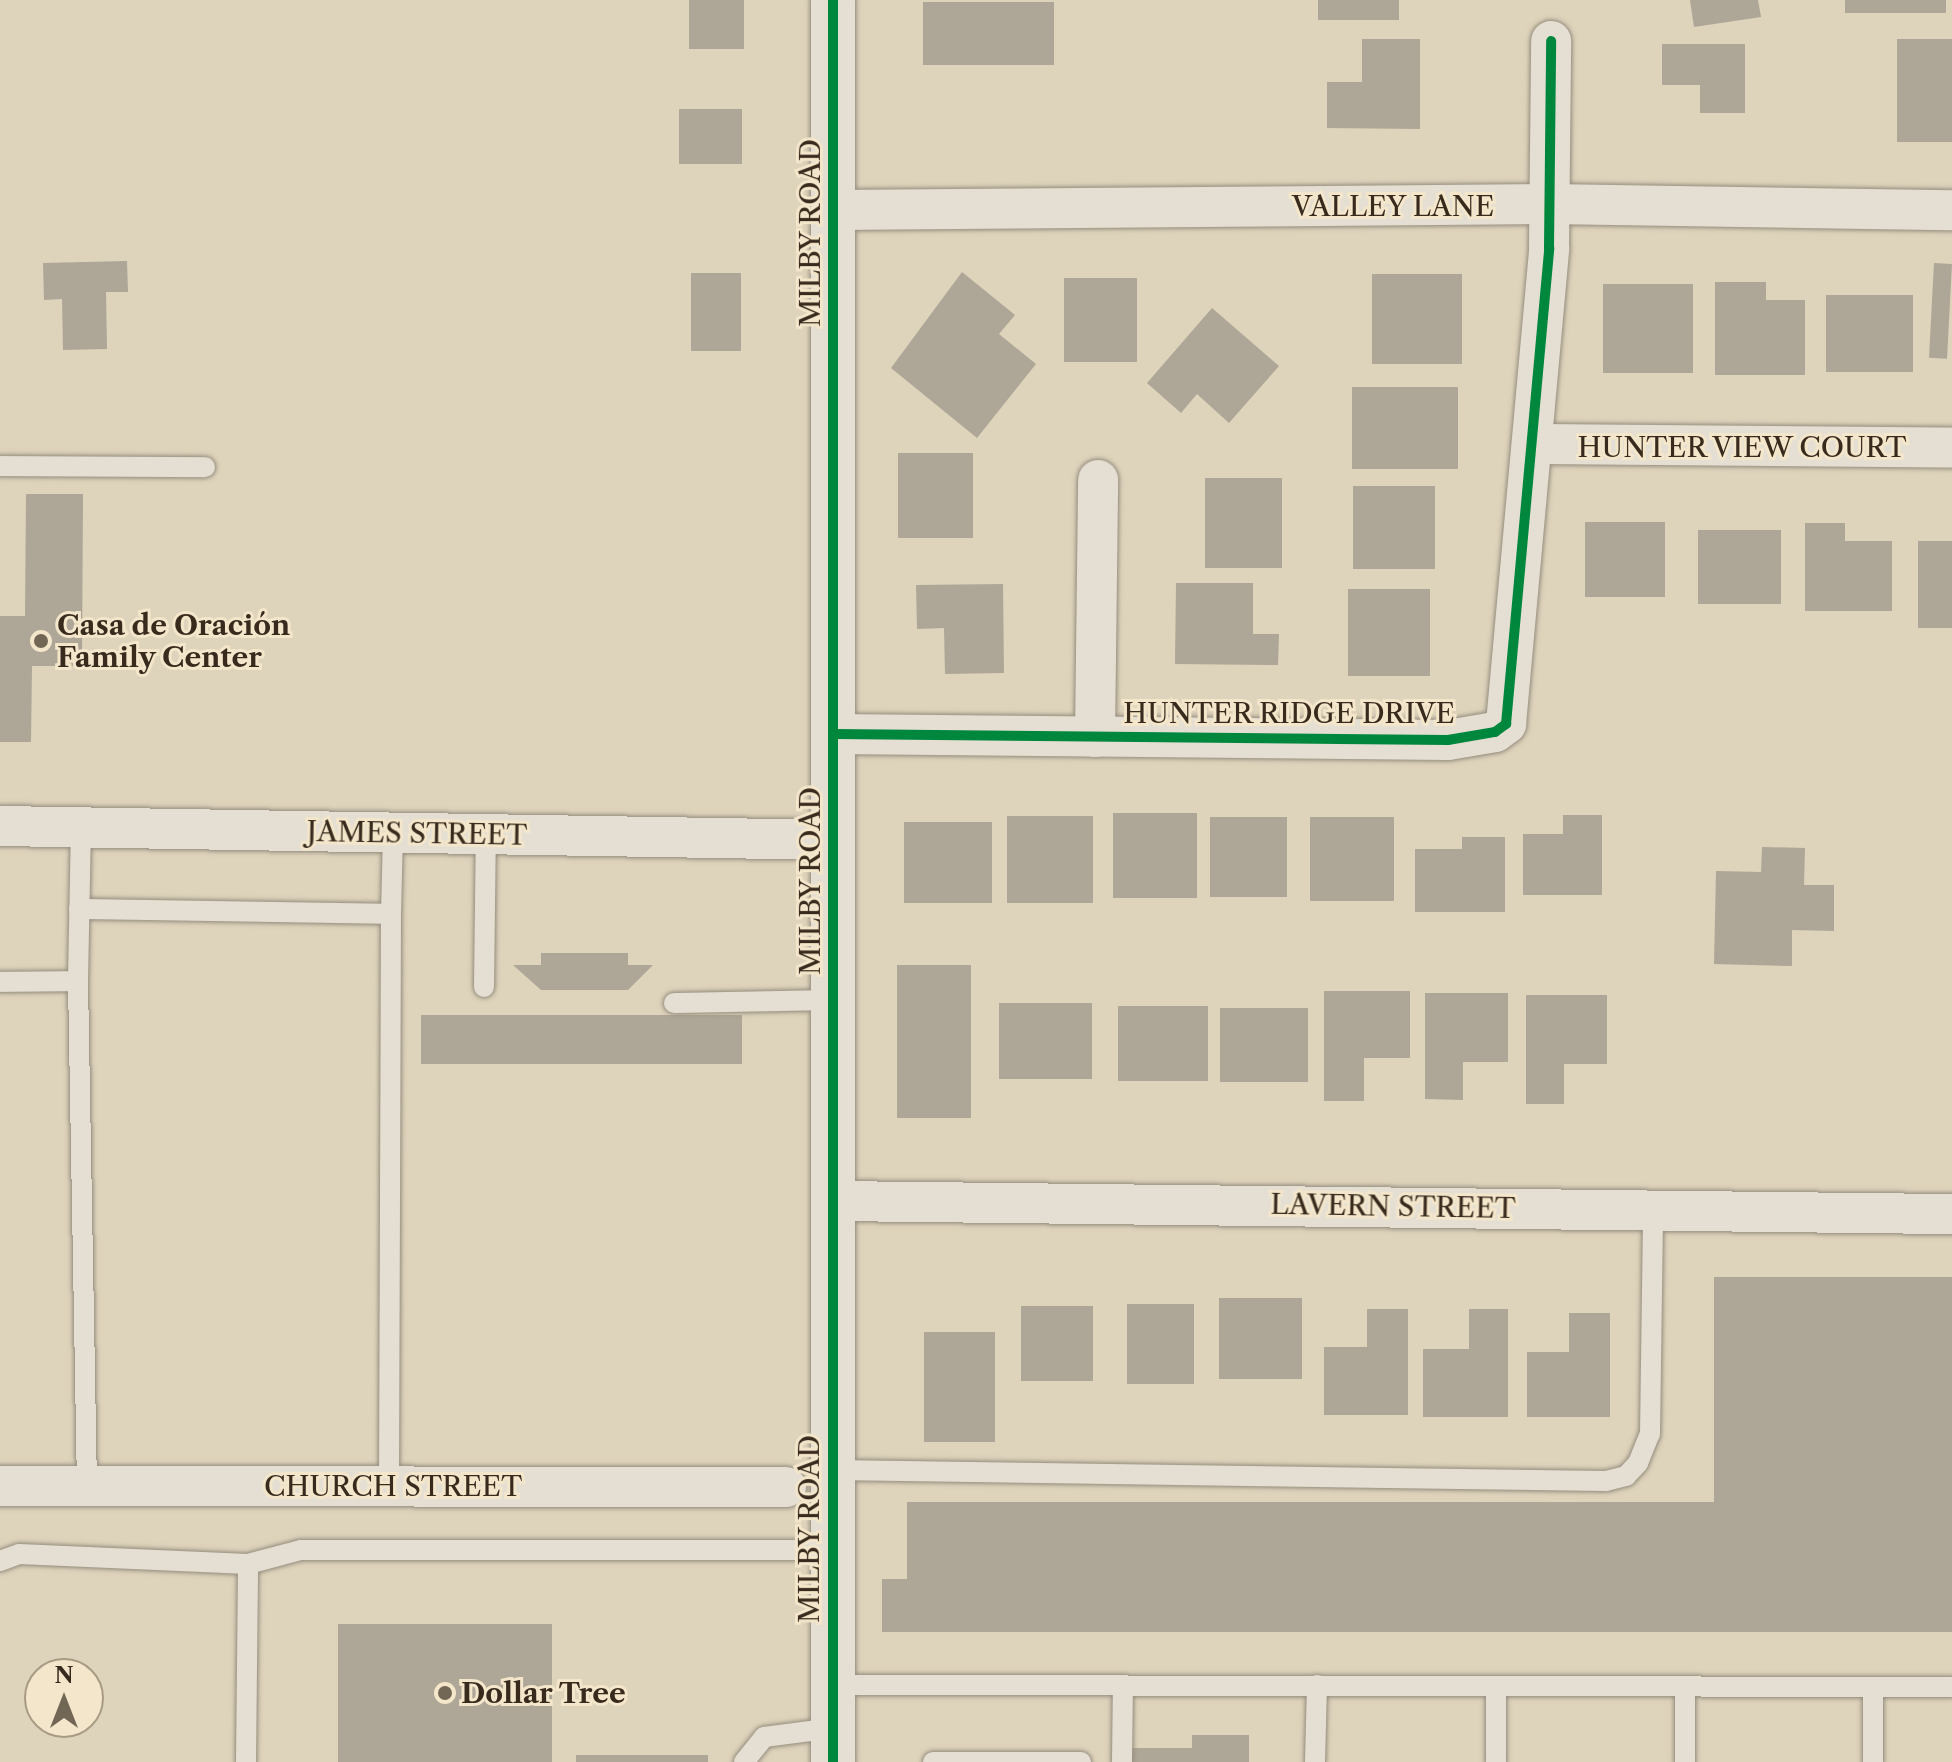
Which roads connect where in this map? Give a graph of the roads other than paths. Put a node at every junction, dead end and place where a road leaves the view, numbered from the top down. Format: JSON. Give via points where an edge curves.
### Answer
{"nodes":[{"id":1,"x":833,"y":0,"type":"edge"},
{"id":2,"x":1551,"y":41,"type":"dead end"},
{"id":3,"x":1549,"y":204,"type":"junction"},
{"id":4,"x":834,"y":210,"type":"junction"},
{"id":5,"x":1952,"y":210,"type":"edge"},
{"id":6,"x":1532,"y":444,"type":"junction"},
{"id":7,"x":1952,"y":448,"type":"edge"},
{"id":8,"x":0,"y":466,"type":"edge"},
{"id":9,"x":205,"y":467,"type":"dead end"},
{"id":10,"x":1098,"y":480,"type":"dead end"},
{"id":11,"x":834,"y":734,"type":"junction"},
{"id":12,"x":1095,"y":737,"type":"junction"},
{"id":13,"x":0,"y":826,"type":"edge"},
{"id":14,"x":81,"y":828,"type":"junction"},
{"id":15,"x":393,"y":833,"type":"junction"},
{"id":16,"x":486,"y":834,"type":"junction"},
{"id":17,"x":834,"y":840,"type":"junction"},
{"id":18,"x":79,"y":909,"type":"junction"},
{"id":19,"x":391,"y":914,"type":"junction"},
{"id":20,"x":78,"y":981,"type":"junction"},
{"id":21,"x":0,"y":982,"type":"edge"},
{"id":22,"x":484,"y":987,"type":"dead end"},
{"id":23,"x":834,"y":1000,"type":"junction"},
{"id":24,"x":674,"y":1003,"type":"dead end"},
{"id":25,"x":834,"y":1201,"type":"junction"},
{"id":26,"x":1653,"y":1209,"type":"junction"},
{"id":27,"x":1952,"y":1214,"type":"edge"},
{"id":28,"x":833,"y":1470,"type":"junction"},
{"id":29,"x":87,"y":1485,"type":"junction"},
{"id":30,"x":389,"y":1485,"type":"junction"},
{"id":31,"x":0,"y":1486,"type":"edge"},
{"id":32,"x":786,"y":1487,"type":"dead end"},
{"id":33,"x":833,"y":1550,"type":"junction"},
{"id":34,"x":0,"y":1561,"type":"edge"},
{"id":35,"x":248,"y":1564,"type":"junction"},
{"id":36,"x":833,"y":1685,"type":"junction"},
{"id":37,"x":1123,"y":1685,"type":"junction"},
{"id":38,"x":1317,"y":1685,"type":"junction"},
{"id":39,"x":1496,"y":1686,"type":"junction"},
{"id":40,"x":1685,"y":1686,"type":"junction"},
{"id":41,"x":1873,"y":1687,"type":"junction"},
{"id":42,"x":1952,"y":1687,"type":"edge"},
{"id":43,"x":833,"y":1745,"type":"edge"},
{"id":44,"x":246,"y":1762,"type":"edge"},
{"id":45,"x":744,"y":1762,"type":"edge"},
{"id":46,"x":933,"y":1762,"type":"edge"},
{"id":47,"x":1055,"y":1762,"type":"edge"},
{"id":48,"x":1081,"y":1762,"type":"edge"},
{"id":49,"x":1122,"y":1762,"type":"edge"},
{"id":50,"x":1315,"y":1762,"type":"edge"},
{"id":51,"x":1496,"y":1762,"type":"edge"},
{"id":52,"x":1685,"y":1762,"type":"edge"},
{"id":53,"x":1873,"y":1762,"type":"edge"}],
"edges":[{"from":1,"to":4,"type":"street","name":"MILBY ROAD"},
{"from":2,"to":3,"type":"street","name":"HUNTER RIDGE DRIVE"},
{"from":3,"to":4,"type":"street","name":"VALLEY LANE"},
{"from":3,"to":5,"type":"street","name":"VALLEY LANE"},
{"from":3,"to":6,"type":"street","name":"HUNTER RIDGE DRIVE"},
{"from":4,"to":11,"type":"street","name":"MILBY ROAD"},
{"from":6,"to":7,"type":"street","name":"HUNTER VIEW COURT"},
{"from":6,"to":12,"type":"street","name":"HUNTER RIDGE DRIVE","via":[[1511,708],[1506,724],[1495,732],[1405,741]]},
{"from":8,"to":9,"type":"lane"},
{"from":10,"to":12,"type":"street"},
{"from":11,"to":12,"type":"street","name":"HUNTER RIDGE DRIVE"},
{"from":11,"to":17,"type":"street","name":"MILBY ROAD"},
{"from":13,"to":14,"type":"street","name":"JAMES STREET"},
{"from":14,"to":15,"type":"street","name":"JAMES STREET"},
{"from":14,"to":18,"type":"lane"},
{"from":15,"to":16,"type":"street","name":"JAMES STREET"},
{"from":15,"to":19,"type":"lane"},
{"from":16,"to":17,"type":"street","name":"JAMES STREET"},
{"from":16,"to":22,"type":"lane"},
{"from":17,"to":23,"type":"street","name":"MILBY ROAD"},
{"from":18,"to":19,"type":"lane"},
{"from":18,"to":20,"type":"lane"},
{"from":19,"to":30,"type":"lane"},
{"from":20,"to":21,"type":"lane"},
{"from":20,"to":29,"type":"lane"},
{"from":23,"to":24,"type":"lane"},
{"from":23,"to":25,"type":"street","name":"MILBY ROAD"},
{"from":25,"to":26,"type":"street","name":"LAVERN STREET"},
{"from":25,"to":28,"type":"street","name":"MILBY ROAD"},
{"from":26,"to":27,"type":"street","name":"LAVERN STREET"},
{"from":26,"to":28,"type":"lane","via":[[1650,1434],[1626,1476],[1606,1481]]},
{"from":28,"to":33,"type":"street","name":"MILBY ROAD"},
{"from":29,"to":30,"type":"street","name":"CHURCH STREET"},
{"from":29,"to":31,"type":"street","name":"CHURCH STREET"},
{"from":30,"to":32,"type":"street","name":"CHURCH STREET"},
{"from":33,"to":35,"type":"lane","via":[[301,1550]]},
{"from":33,"to":36,"type":"street","name":"MILBY ROAD"},
{"from":34,"to":35,"type":"lane","via":[[19,1554]]},
{"from":35,"to":44,"type":"lane"},
{"from":36,"to":37,"type":"lane"},
{"from":36,"to":43,"type":"street","name":"MILBY ROAD"},
{"from":37,"to":38,"type":"lane"},
{"from":37,"to":49,"type":"lane"},
{"from":38,"to":39,"type":"lane"},
{"from":38,"to":50,"type":"lane"},
{"from":39,"to":40,"type":"lane"},
{"from":39,"to":51,"type":"lane"},
{"from":40,"to":41,"type":"lane"},
{"from":40,"to":52,"type":"lane"},
{"from":41,"to":42,"type":"lane"},
{"from":41,"to":53,"type":"lane"},
{"from":43,"to":45,"type":"lane","via":[[764,1737]]},
{"from":46,"to":47,"type":"lane"},
{"from":47,"to":48,"type":"lane"}]}
